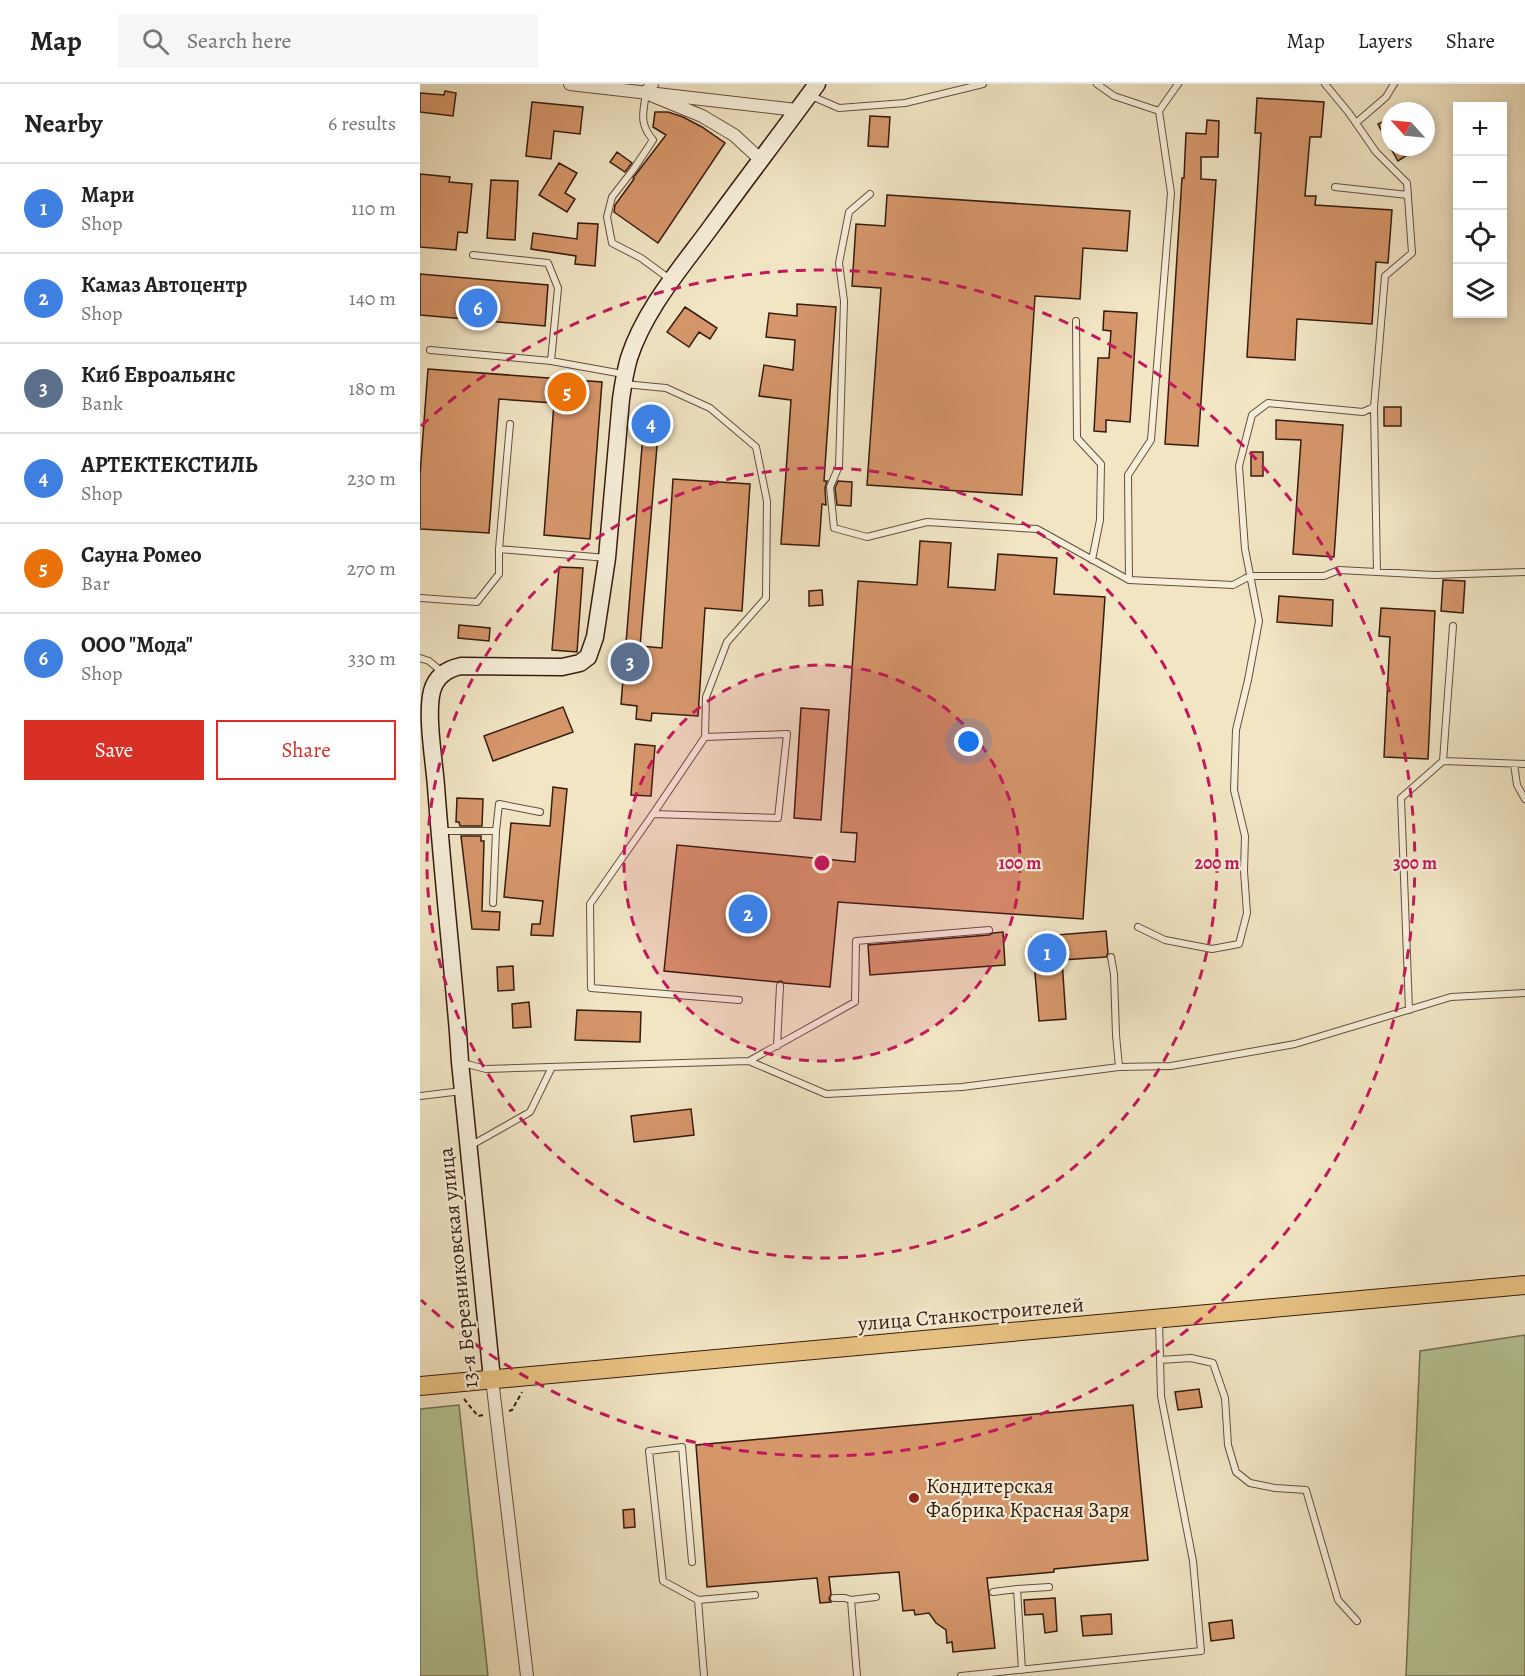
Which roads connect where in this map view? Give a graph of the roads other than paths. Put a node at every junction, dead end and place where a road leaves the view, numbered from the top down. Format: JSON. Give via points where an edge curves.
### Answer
{"nodes":[{"id":1,"x":570,"y":84,"type":"edge"},
{"id":2,"x":983,"y":84,"type":"edge"},
{"id":3,"x":1097,"y":84,"type":"edge"},
{"id":4,"x":1178,"y":84,"type":"edge"},
{"id":5,"x":1325,"y":84,"type":"edge"},
{"id":6,"x":1394,"y":84,"type":"edge"},
{"id":7,"x":649,"y":89,"type":"edge"},
{"id":8,"x":813,"y":90,"type":"edge"},
{"id":9,"x":797,"y":110,"type":"junction"},
{"id":10,"x":1159,"y":111,"type":"junction"},
{"id":11,"x":1356,"y":123,"type":"junction"},
{"id":12,"x":760,"y":159,"type":"junction"},
{"id":13,"x":1335,"y":188,"type":"dead end"},
{"id":14,"x":870,"y":194,"type":"dead end"},
{"id":15,"x":1408,"y":195,"type":"junction"},
{"id":16,"x":473,"y":255,"type":"dead end"},
{"id":17,"x":672,"y":280,"type":"junction"},
{"id":18,"x":1076,"y":321,"type":"dead end"},
{"id":19,"x":430,"y":350,"type":"dead end"},
{"id":20,"x":551,"y":361,"type":"junction"},
{"id":21,"x":624,"y":379,"type":"junction"},
{"id":22,"x":1374,"y":407,"type":"junction"},
{"id":23,"x":510,"y":424,"type":"dead end"},
{"id":24,"x":500,"y":549,"type":"junction"},
{"id":25,"x":607,"y":558,"type":"junction"},
{"id":26,"x":1092,"y":560,"type":"junction"},
{"id":27,"x":1377,"y":572,"type":"junction"},
{"id":28,"x":1525,"y":572,"type":"edge"},
{"id":29,"x":1250,"y":576,"type":"junction"},
{"id":30,"x":1129,"y":580,"type":"junction"},
{"id":31,"x":420,"y":598,"type":"edge"},
{"id":32,"x":1453,"y":626,"type":"dead end"},
{"id":33,"x":420,"y":658,"type":"edge"},
{"id":34,"x":444,"y":673,"type":"junction"},
{"id":35,"x":426,"y":695,"type":"edge"},
{"id":36,"x":705,"y":737,"type":"junction"},
{"id":37,"x":1443,"y":760,"type":"junction"},
{"id":38,"x":1514,"y":764,"type":"junction"},
{"id":39,"x":1525,"y":764,"type":"edge"},
{"id":40,"x":1525,"y":799,"type":"edge"},
{"id":41,"x":540,"y":812,"type":"dead end"},
{"id":42,"x":653,"y":814,"type":"junction"},
{"id":43,"x":439,"y":831,"type":"junction"},
{"id":44,"x":496,"y":831,"type":"junction"},
{"id":45,"x":493,"y":903,"type":"dead end"},
{"id":46,"x":1138,"y":927,"type":"dead end"},
{"id":47,"x":989,"y":930,"type":"dead end"},
{"id":48,"x":1111,"y":957,"type":"dead end"},
{"id":49,"x":780,"y":986,"type":"dead end"},
{"id":50,"x":1525,"y":993,"type":"edge"},
{"id":51,"x":739,"y":1000,"type":"dead end"},
{"id":52,"x":1409,"y":1010,"type":"junction"},
{"id":53,"x":777,"y":1046,"type":"junction"},
{"id":54,"x":749,"y":1061,"type":"junction"},
{"id":55,"x":460,"y":1062,"type":"junction"},
{"id":56,"x":552,"y":1067,"type":"junction"},
{"id":57,"x":1119,"y":1067,"type":"junction"},
{"id":58,"x":463,"y":1090,"type":"junction"},
{"id":59,"x":420,"y":1096,"type":"edge"},
{"id":60,"x":469,"y":1147,"type":"junction"},
{"id":61,"x":1525,"y":1285,"type":"edge"},
{"id":62,"x":1159,"y":1319,"type":"junction"},
{"id":63,"x":1160,"y":1360,"type":"junction"},
{"id":64,"x":492,"y":1379,"type":"junction"},
{"id":65,"x":420,"y":1386,"type":"edge"},
{"id":66,"x":692,"y":1562,"type":"dead end"},
{"id":67,"x":1049,"y":1587,"type":"dead end"},
{"id":68,"x":1017,"y":1589,"type":"junction"},
{"id":69,"x":993,"y":1592,"type":"dead end"},
{"id":70,"x":755,"y":1595,"type":"dead end"},
{"id":71,"x":876,"y":1597,"type":"dead end"},
{"id":72,"x":834,"y":1598,"type":"dead end"},
{"id":73,"x":698,"y":1600,"type":"junction"},
{"id":74,"x":851,"y":1600,"type":"junction"},
{"id":75,"x":1357,"y":1621,"type":"dead end"},
{"id":76,"x":1022,"y":1670,"type":"junction"},
{"id":77,"x":527,"y":1676,"type":"edge"},
{"id":78,"x":704,"y":1676,"type":"edge"},
{"id":79,"x":857,"y":1676,"type":"edge"},
{"id":80,"x":961,"y":1676,"type":"edge"}],
"edges":[{"from":1,"to":7,"type":"street"},
{"from":2,"to":8,"type":"lane","via":[[905,103],[839,108]]},
{"from":3,"to":10,"type":"lane","via":[[1114,96]]},
{"from":4,"to":10,"type":"lane"},
{"from":5,"to":11,"type":"lane"},
{"from":6,"to":11,"type":"lane","via":[[1386,97]]},
{"from":7,"to":9,"type":"street"},
{"from":7,"to":12,"type":"street","via":[[734,135]]},
{"from":7,"to":17,"type":"lane","via":[[642,119],[653,140],[612,197],[607,217],[612,243]]},
{"from":8,"to":9,"type":"street"},
{"from":9,"to":12,"type":"street"},
{"from":10,"to":30,"type":"lane","via":[[1171,193],[1151,440],[1128,475]]},
{"from":11,"to":15,"type":"lane","via":[[1376,152],[1407,183]]},
{"from":12,"to":17,"type":"street"},
{"from":13,"to":15,"type":"lane"},
{"from":14,"to":26,"type":"lane","via":[[849,212],[839,264],[844,302],[839,466],[830,487],[834,528],[867,537],[927,522],[1037,529]]},
{"from":15,"to":22,"type":"lane","via":[[1412,253],[1385,276]]},
{"from":16,"to":20,"type":"lane","via":[[548,263],[558,288]]},
{"from":17,"to":21,"type":"street","via":[[645,321]]},
{"from":18,"to":26,"type":"lane","via":[[1077,438],[1101,464],[1100,520]]},
{"from":19,"to":20,"type":"lane"},
{"from":20,"to":21,"type":"lane"},
{"from":21,"to":25,"type":"street"},
{"from":21,"to":36,"type":"lane","via":[[666,388],[710,408],[756,447],[767,501],[766,598],[727,642],[706,697]]},
{"from":22,"to":27,"type":"lane"},
{"from":22,"to":29,"type":"lane","via":[[1363,412],[1268,403],[1252,415],[1239,466]]},
{"from":23,"to":24,"type":"lane"},
{"from":24,"to":25,"type":"lane"},
{"from":24,"to":31,"type":"lane","via":[[498,574],[477,602]]},
{"from":25,"to":34,"type":"street","via":[[594,644],[583,662],[562,667],[461,666]]},
{"from":26,"to":30,"type":"lane"},
{"from":27,"to":28,"type":"lane"},
{"from":27,"to":29,"type":"lane","via":[[1339,570],[1324,576]]},
{"from":29,"to":30,"type":"lane","via":[[1233,585]]},
{"from":29,"to":46,"type":"lane","via":[[1258,621],[1236,730],[1234,780],[1245,836],[1247,913],[1239,944],[1212,949],[1165,940]]},
{"from":32,"to":37,"type":"lane"},
{"from":33,"to":34,"type":"lane"},
{"from":34,"to":35,"type":"street","name":"13-я Березниковская улица"},
{"from":35,"to":43,"type":"street","name":"13-я Березниковская улица"},
{"from":36,"to":42,"type":"lane"},
{"from":36,"to":42,"type":"lane","via":[[787,734],[777,818]]},
{"from":37,"to":38,"type":"lane"},
{"from":37,"to":52,"type":"lane","via":[[1401,798]]},
{"from":38,"to":39,"type":"lane"},
{"from":38,"to":40,"type":"lane","via":[[1517,785]]},
{"from":41,"to":44,"type":"lane","via":[[499,804]]},
{"from":42,"to":51,"type":"lane","via":[[590,904],[591,988]]},
{"from":43,"to":44,"type":"lane"},
{"from":43,"to":55,"type":"street","name":"13-я Березниковская улица"},
{"from":44,"to":45,"type":"lane"},
{"from":47,"to":53,"type":"lane","via":[[856,941],[855,1002]]},
{"from":48,"to":57,"type":"lane"},
{"from":49,"to":53,"type":"lane"},
{"from":50,"to":52,"type":"lane","via":[[1451,997]]},
{"from":52,"to":57,"type":"lane","via":[[1295,1044],[1171,1066]]},
{"from":53,"to":54,"type":"lane"},
{"from":54,"to":56,"type":"lane"},
{"from":54,"to":57,"type":"lane","via":[[826,1094],[962,1087]]},
{"from":55,"to":56,"type":"lane","via":[[486,1069]]},
{"from":55,"to":58,"type":"street","name":"13-я Березниковская улица"},
{"from":56,"to":60,"type":"lane","via":[[530,1112]]},
{"from":58,"to":59,"type":"lane"},
{"from":58,"to":60,"type":"street","name":"13-я Березниковская улица"},
{"from":60,"to":64,"type":"street","name":"13-я Березниковская улица"},
{"from":61,"to":62,"type":"main road","name":"улица Станкостроителей"},
{"from":62,"to":63,"type":"lane"},
{"from":62,"to":64,"type":"main road","name":"улица Станкостроителей"},
{"from":63,"to":75,"type":"lane","via":[[1191,1358],[1213,1363],[1225,1398],[1228,1444],[1236,1472],[1250,1483],[1306,1490],[1338,1600]]},
{"from":63,"to":76,"type":"lane","via":[[1161,1396],[1193,1561],[1201,1651]]},
{"from":64,"to":65,"type":"main road","name":"улица Станкостроителей"},
{"from":64,"to":77,"type":"street","name":"13-я Березниковская улица"},
{"from":66,"to":73,"type":"lane","via":[[682,1447],[649,1451],[663,1581]]},
{"from":67,"to":68,"type":"lane"},
{"from":68,"to":69,"type":"lane"},
{"from":68,"to":76,"type":"lane"},
{"from":70,"to":73,"type":"lane"},
{"from":71,"to":74,"type":"lane"},
{"from":72,"to":74,"type":"lane"},
{"from":73,"to":78,"type":"lane"},
{"from":74,"to":79,"type":"lane"},
{"from":76,"to":80,"type":"lane"}]}
